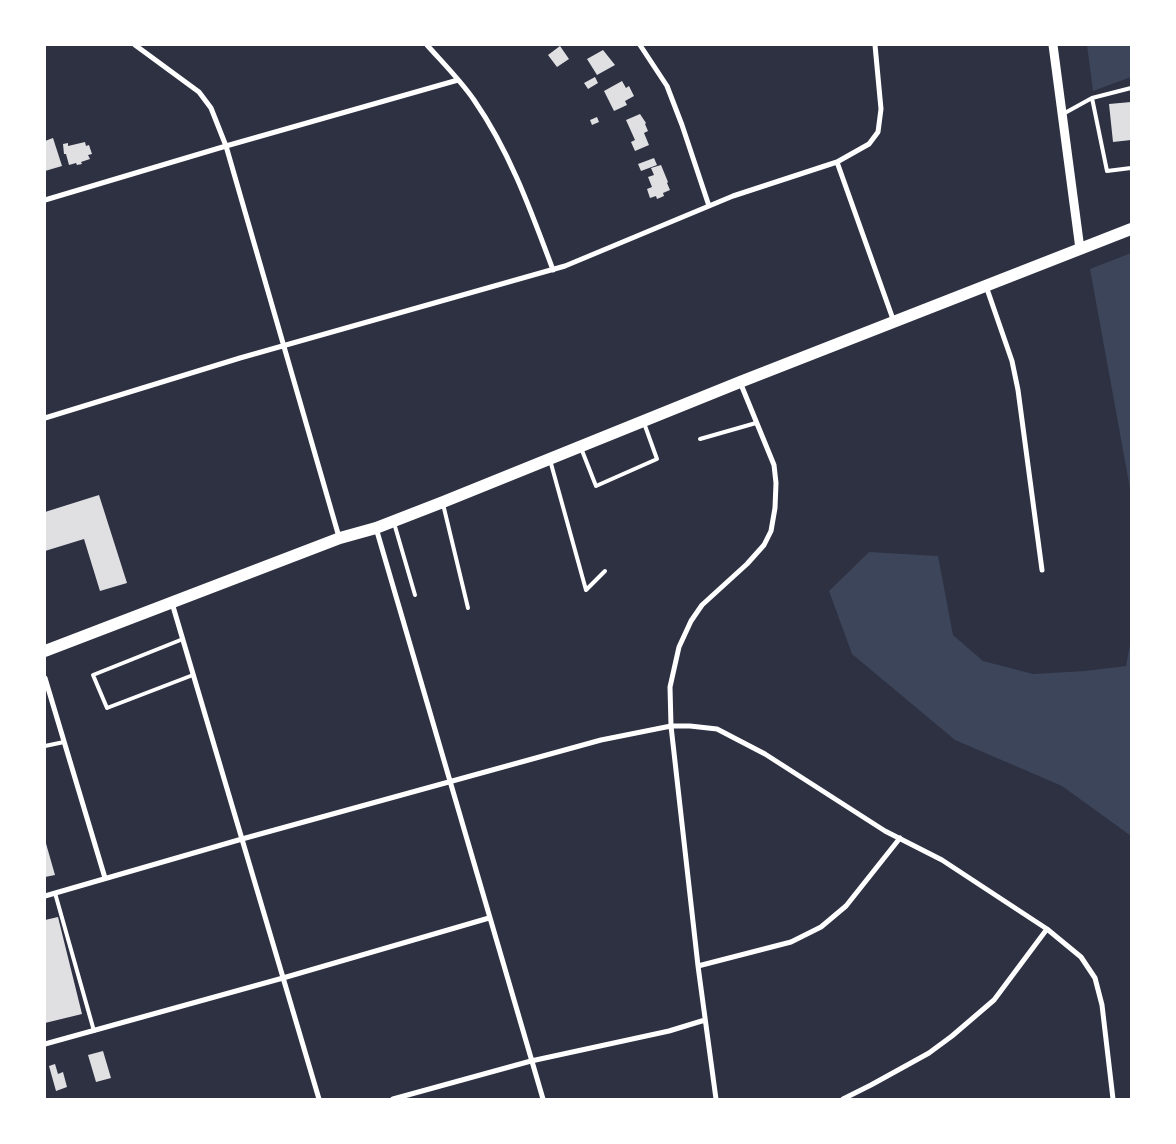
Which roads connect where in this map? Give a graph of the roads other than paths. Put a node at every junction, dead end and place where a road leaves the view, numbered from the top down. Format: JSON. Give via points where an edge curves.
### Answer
{"nodes":[{"id":1,"x":135,"y":45,"type":"edge"},
{"id":2,"x":428,"y":45,"type":"edge"},
{"id":3,"x":640,"y":45,"type":"edge"},
{"id":4,"x":875,"y":45,"type":"edge"},
{"id":5,"x":1053,"y":45,"type":"edge"},
{"id":6,"x":458,"y":80,"type":"junction"},
{"id":7,"x":1131,"y":88,"type":"edge"},
{"id":8,"x":1092,"y":98,"type":"junction"},
{"id":9,"x":1062,"y":114,"type":"junction"},
{"id":10,"x":226,"y":146,"type":"junction"},
{"id":11,"x":837,"y":162,"type":"junction"},
{"id":12,"x":1131,"y":168,"type":"edge"},
{"id":13,"x":45,"y":200,"type":"edge"},
{"id":14,"x":709,"y":206,"type":"junction"},
{"id":15,"x":1131,"y":229,"type":"edge"},
{"id":16,"x":1080,"y":249,"type":"junction"},
{"id":17,"x":553,"y":270,"type":"junction"},
{"id":18,"x":986,"y":286,"type":"junction"},
{"id":19,"x":894,"y":322,"type":"junction"},
{"id":20,"x":285,"y":345,"type":"junction"},
{"id":21,"x":740,"y":382,"type":"junction"},
{"id":22,"x":45,"y":418,"type":"edge"},
{"id":23,"x":644,"y":420,"type":"junction"},
{"id":24,"x":756,"y":423,"type":"junction"},
{"id":25,"x":700,"y":439,"type":"dead end"},
{"id":26,"x":580,"y":446,"type":"junction"},
{"id":27,"x":550,"y":458,"type":"junction"},
{"id":28,"x":443,"y":502,"type":"junction"},
{"id":29,"x":393,"y":521,"type":"junction"},
{"id":30,"x":376,"y":528,"type":"junction"},
{"id":31,"x":340,"y":538,"type":"junction"},
{"id":32,"x":1042,"y":570,"type":"dead end"},
{"id":33,"x":605,"y":571,"type":"dead end"},
{"id":34,"x":415,"y":595,"type":"dead end"},
{"id":35,"x":172,"y":601,"type":"junction"},
{"id":36,"x":468,"y":608,"type":"dead end"},
{"id":37,"x":183,"y":639,"type":"junction"},
{"id":38,"x":45,"y":651,"type":"edge"},
{"id":39,"x":193,"y":675,"type":"junction"},
{"id":40,"x":45,"y":678,"type":"edge"},
{"id":41,"x":671,"y":726,"type":"junction"},
{"id":42,"x":64,"y":742,"type":"junction"},
{"id":43,"x":45,"y":746,"type":"edge"},
{"id":44,"x":449,"y":782,"type":"junction"},
{"id":45,"x":900,"y":838,"type":"junction"},
{"id":46,"x":242,"y":839,"type":"junction"},
{"id":47,"x":105,"y":878,"type":"junction"},
{"id":48,"x":55,"y":893,"type":"junction"},
{"id":49,"x":45,"y":896,"type":"edge"},
{"id":50,"x":489,"y":918,"type":"junction"},
{"id":51,"x":1047,"y":929,"type":"junction"},
{"id":52,"x":698,"y":966,"type":"junction"},
{"id":53,"x":283,"y":978,"type":"junction"},
{"id":54,"x":706,"y":1020,"type":"junction"},
{"id":55,"x":94,"y":1031,"type":"junction"},
{"id":56,"x":45,"y":1044,"type":"edge"},
{"id":57,"x":531,"y":1060,"type":"junction"},
{"id":58,"x":319,"y":1099,"type":"edge"},
{"id":59,"x":393,"y":1099,"type":"edge"},
{"id":60,"x":543,"y":1099,"type":"edge"},
{"id":61,"x":716,"y":1099,"type":"edge"},
{"id":62,"x":843,"y":1099,"type":"edge"},
{"id":63,"x":1113,"y":1099,"type":"edge"}],
"edges":[{"from":1,"to":10,"type":"street","via":[[199,92],[211,108]]},
{"from":2,"to":6,"type":"street"},
{"from":3,"to":14,"type":"street","via":[[667,86]]},
{"from":4,"to":11,"type":"street","via":[[881,109],[878,132],[869,144]]},
{"from":5,"to":9,"type":"street"},
{"from":6,"to":10,"type":"street"},
{"from":6,"to":17,"type":"street","via":[[493,130],[512,166]]},
{"from":7,"to":8,"type":"lane"},
{"from":8,"to":9,"type":"lane"},
{"from":8,"to":12,"type":"lane","via":[[1108,171]]},
{"from":9,"to":16,"type":"street"},
{"from":10,"to":13,"type":"street"},
{"from":10,"to":20,"type":"street"},
{"from":11,"to":14,"type":"street"},
{"from":11,"to":19,"type":"street"},
{"from":14,"to":17,"type":"street"},
{"from":15,"to":16,"type":"main road"},
{"from":16,"to":18,"type":"main road"},
{"from":17,"to":20,"type":"street"},
{"from":18,"to":19,"type":"main road"},
{"from":18,"to":32,"type":"street","via":[[1018,390]]},
{"from":19,"to":21,"type":"main road"},
{"from":20,"to":22,"type":"street"},
{"from":20,"to":31,"type":"street"},
{"from":21,"to":23,"type":"main road"},
{"from":21,"to":24,"type":"street"},
{"from":23,"to":26,"type":"main road"},
{"from":23,"to":26,"type":"lane","via":[[656,460],[596,486]]},
{"from":24,"to":25,"type":"lane"},
{"from":24,"to":41,"type":"street","via":[[774,465],[776,508],[771,531],[764,545],[747,564],[702,605],[691,620],[679,647],[670,687]]},
{"from":26,"to":27,"type":"main road"},
{"from":27,"to":28,"type":"main road"},
{"from":27,"to":33,"type":"lane","via":[[586,590]]},
{"from":28,"to":29,"type":"main road"},
{"from":28,"to":36,"type":"lane"},
{"from":29,"to":30,"type":"main road"},
{"from":29,"to":34,"type":"lane"},
{"from":30,"to":31,"type":"main road"},
{"from":30,"to":44,"type":"street"},
{"from":31,"to":35,"type":"main road"},
{"from":35,"to":37,"type":"street"},
{"from":35,"to":38,"type":"main road"},
{"from":37,"to":39,"type":"street"},
{"from":37,"to":39,"type":"lane","via":[[93,675],[107,708]]},
{"from":39,"to":46,"type":"street"},
{"from":40,"to":42,"type":"street"},
{"from":41,"to":44,"type":"street","via":[[601,740]]},
{"from":41,"to":45,"type":"street","via":[[717,729],[765,754],[884,831]]},
{"from":41,"to":52,"type":"street"},
{"from":42,"to":43,"type":"lane"},
{"from":42,"to":47,"type":"street"},
{"from":44,"to":46,"type":"street"},
{"from":44,"to":50,"type":"street"},
{"from":45,"to":51,"type":"street","via":[[942,860]]},
{"from":45,"to":52,"type":"street","via":[[846,906],[821,927],[791,942]]},
{"from":46,"to":47,"type":"street"},
{"from":46,"to":53,"type":"street"},
{"from":47,"to":48,"type":"street"},
{"from":48,"to":49,"type":"street"},
{"from":48,"to":55,"type":"lane"},
{"from":50,"to":53,"type":"street"},
{"from":50,"to":57,"type":"street"},
{"from":51,"to":62,"type":"street","via":[[994,1000],[959,1030],[929,1053]]},
{"from":51,"to":63,"type":"street","via":[[1081,957],[1094,978],[1102,1004]]},
{"from":52,"to":54,"type":"street"},
{"from":53,"to":55,"type":"street"},
{"from":53,"to":58,"type":"street"},
{"from":54,"to":57,"type":"street"},
{"from":54,"to":61,"type":"street"},
{"from":55,"to":56,"type":"street"},
{"from":57,"to":59,"type":"street"},
{"from":57,"to":60,"type":"street"}]}
